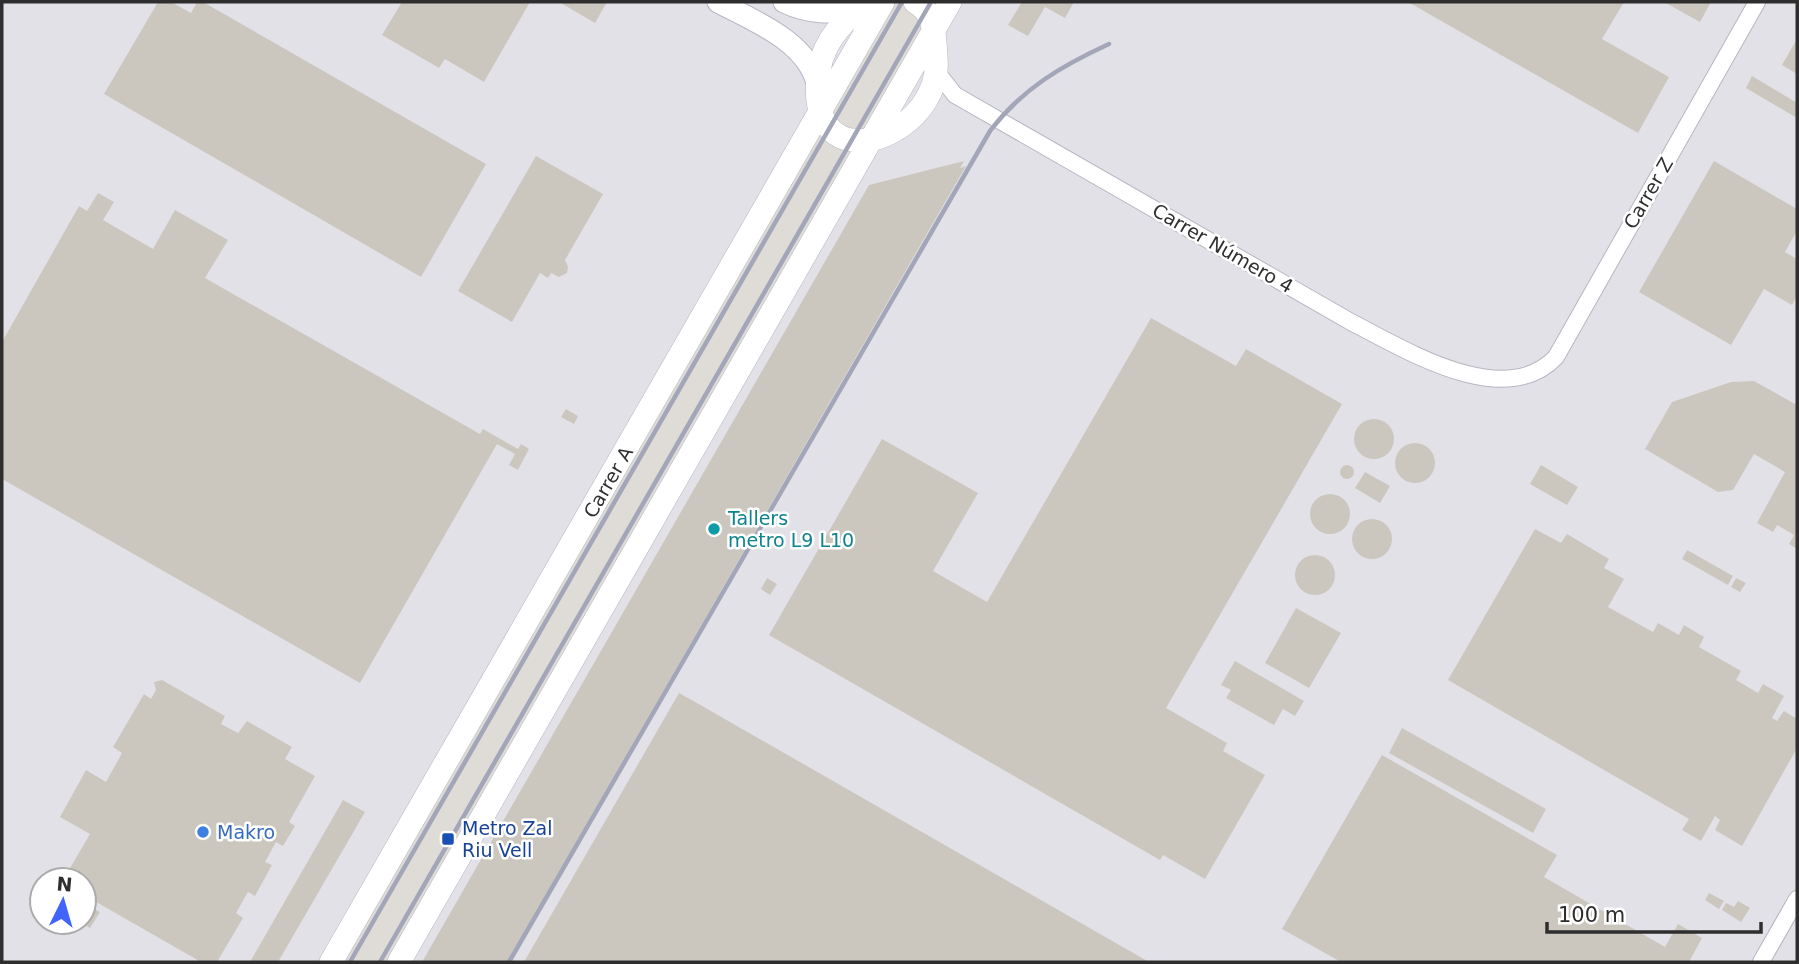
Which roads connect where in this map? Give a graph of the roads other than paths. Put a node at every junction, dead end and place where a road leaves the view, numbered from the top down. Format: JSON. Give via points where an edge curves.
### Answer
{"nodes":[{"id":1,"x":718,"y":2,"type":"edge"},
{"id":2,"x":784,"y":2,"type":"edge"},
{"id":3,"x":883,"y":2,"type":"edge"},
{"id":4,"x":915,"y":2,"type":"edge"},
{"id":5,"x":950,"y":2,"type":"edge"},
{"id":6,"x":1757,"y":2,"type":"edge"},
{"id":7,"x":866,"y":5,"type":"edge"},
{"id":8,"x":934,"y":29,"type":"junction"},
{"id":9,"x":936,"y":71,"type":"junction"},
{"id":10,"x":817,"y":83,"type":"junction"},
{"id":11,"x":819,"y":112,"type":"junction"},
{"id":12,"x":873,"y":139,"type":"junction"},
{"id":13,"x":1529,"y":376,"type":"joint"},
{"id":14,"x":1797,"y":899,"type":"edge"},
{"id":15,"x":331,"y":962,"type":"edge"},
{"id":16,"x":399,"y":962,"type":"edge"},
{"id":17,"x":1761,"y":962,"type":"edge"}],
"edges":[{"from":1,"to":10,"type":"street","via":[[794,47],[812,66]]},
{"from":2,"to":7,"type":"street","via":[[825,13]]},
{"from":3,"to":11,"type":"main road","name":"Carrer A"},
{"from":4,"to":8,"type":"main road","via":[[930,15]]},
{"from":5,"to":8,"type":"main road"},
{"from":6,"to":13,"type":"street","name":"Carrer Z","via":[[1556,356]]},
{"from":7,"to":10,"type":"main road","via":[[832,36]]},
{"from":8,"to":9,"type":"main road"},
{"from":8,"to":12,"type":"main road"},
{"from":9,"to":12,"type":"main road","via":[[920,107],[895,129]]},
{"from":9,"to":13,"type":"street","name":"Carrer Número 4","via":[[955,94],[1351,322],[1449,368],[1501,379]]},
{"from":10,"to":11,"type":"main road"},
{"from":11,"to":12,"type":"main road","via":[[824,124],[839,137]]},
{"from":11,"to":15,"type":"main road","name":"Carrer A"},
{"from":12,"to":16,"type":"main road"},
{"from":14,"to":17,"type":"street"}]}
